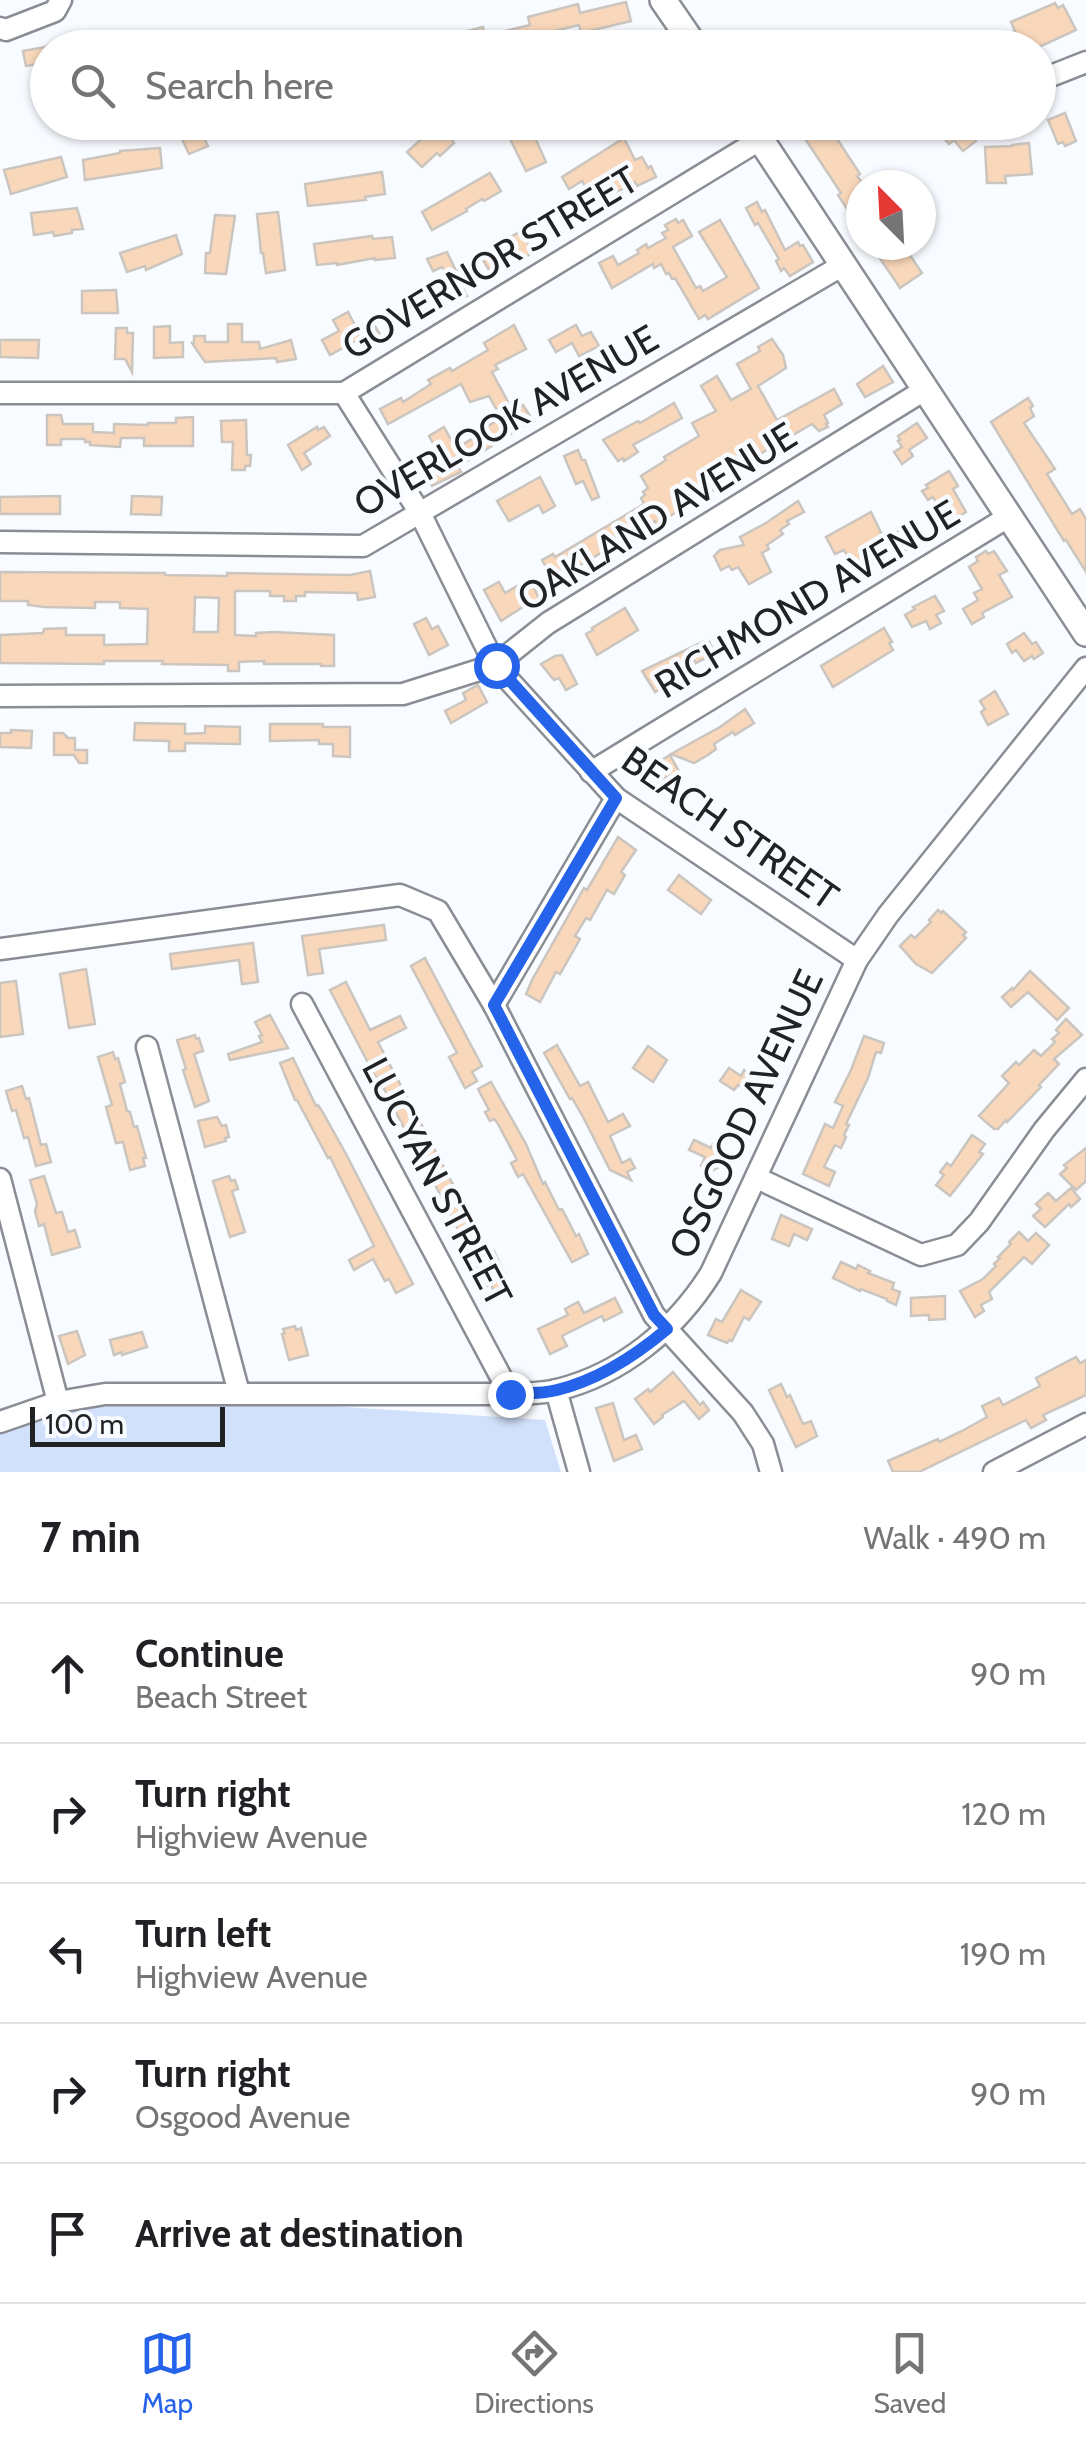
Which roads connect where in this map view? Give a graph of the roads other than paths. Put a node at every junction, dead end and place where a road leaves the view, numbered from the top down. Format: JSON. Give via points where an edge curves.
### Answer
{"nodes":[{"id":1,"x":61,"y":0,"type":"edge"},
{"id":2,"x":663,"y":0,"type":"edge"},
{"id":3,"x":0,"y":28,"type":"edge"},
{"id":4,"x":684,"y":30,"type":"edge"},
{"id":5,"x":1086,"y":62,"type":"edge"},
{"id":6,"x":1056,"y":74,"type":"edge"},
{"id":7,"x":741,"y":140,"type":"edge"},
{"id":8,"x":761,"y":140,"type":"edge"},
{"id":9,"x":843,"y":265,"type":"junction"},
{"id":10,"x":926,"y":389,"type":"junction"},
{"id":11,"x":0,"y":393,"type":"edge"},
{"id":12,"x":344,"y":393,"type":"junction"},
{"id":13,"x":420,"y":513,"type":"junction"},
{"id":14,"x":1008,"y":518,"type":"junction"},
{"id":15,"x":0,"y":542,"type":"edge"},
{"id":16,"x":1086,"y":633,"type":"edge"},
{"id":17,"x":496,"y":665,"type":"junction"},
{"id":18,"x":1086,"y":668,"type":"edge"},
{"id":19,"x":0,"y":696,"type":"edge"},
{"id":20,"x":591,"y":772,"type":"junction"},
{"id":21,"x":616,"y":798,"type":"junction"},
{"id":22,"x":0,"y":949,"type":"edge"},
{"id":23,"x":857,"y":960,"type":"junction"},
{"id":24,"x":302,"y":1004,"type":"dead end"},
{"id":25,"x":494,"y":1005,"type":"junction"},
{"id":26,"x":147,"y":1047,"type":"dead end"},
{"id":27,"x":1086,"y":1079,"type":"edge"},
{"id":28,"x":757,"y":1178,"type":"junction"},
{"id":29,"x":0,"y":1179,"type":"edge"},
{"id":30,"x":667,"y":1329,"type":"junction"},
{"id":31,"x":556,"y":1390,"type":"junction"},
{"id":32,"x":239,"y":1394,"type":"junction"},
{"id":33,"x":510,"y":1394,"type":"junction"},
{"id":34,"x":58,"y":1402,"type":"junction"},
{"id":35,"x":0,"y":1422,"type":"edge"},
{"id":36,"x":1086,"y":1424,"type":"edge"},
{"id":37,"x":580,"y":1472,"type":"edge"},
{"id":38,"x":771,"y":1472,"type":"edge"},
{"id":39,"x":994,"y":1472,"type":"edge"}],
"edges":[{"from":1,"to":3,"type":"street","via":[[54,11]]},
{"from":2,"to":4,"type":"main road"},
{"from":5,"to":6,"type":"street"},
{"from":7,"to":12,"type":"street","name":"GOVERNOR STREET"},
{"from":8,"to":9,"type":"main road"},
{"from":9,"to":10,"type":"main road"},
{"from":9,"to":13,"type":"street","name":"OVERLOOK AVENUE"},
{"from":10,"to":14,"type":"main road"},
{"from":10,"to":17,"type":"street","name":"OAKLAND AVENUE","via":[[548,623]]},
{"from":11,"to":12,"type":"street","name":"GOVERNOR STREET"},
{"from":12,"to":13,"type":"street","name":"BEACH STREET"},
{"from":13,"to":15,"type":"street","name":"OVERLOOK AVENUE","via":[[363,546]]},
{"from":13,"to":17,"type":"street","name":"BEACH STREET"},
{"from":14,"to":16,"type":"main road"},
{"from":14,"to":20,"type":"street","name":"RICHMOND AVENUE"},
{"from":17,"to":19,"type":"street","name":"OAKLAND AVENUE","via":[[402,694]]},
{"from":17,"to":20,"type":"street","name":"BEACH STREET"},
{"from":18,"to":23,"type":"street","name":"OSGOOD AVENUE"},
{"from":20,"to":21,"type":"street","name":"BEACH STREET"},
{"from":21,"to":23,"type":"street","name":"BEACH STREET"},
{"from":21,"to":25,"type":"street"},
{"from":22,"to":25,"type":"street","via":[[400,895],[438,911]]},
{"from":23,"to":28,"type":"street","name":"OSGOOD AVENUE"},
{"from":24,"to":33,"type":"street","name":"LUCYAN STREET"},
{"from":25,"to":30,"type":"street"},
{"from":26,"to":32,"type":"street"},
{"from":27,"to":28,"type":"street","via":[[979,1222],[957,1244],[922,1255]]},
{"from":28,"to":30,"type":"street","name":"OSGOOD AVENUE","via":[[711,1273]]},
{"from":29,"to":34,"type":"street"},
{"from":30,"to":31,"type":"street","name":"OSGOOD AVENUE","via":[[616,1366]]},
{"from":30,"to":38,"type":"street","via":[[743,1413]]},
{"from":31,"to":33,"type":"street","name":"OSGOOD AVENUE"},
{"from":31,"to":37,"type":"street"},
{"from":32,"to":33,"type":"street","name":"OSGOOD AVENUE"},
{"from":32,"to":34,"type":"street","name":"OSGOOD AVENUE","via":[[105,1394]]},
{"from":34,"to":35,"type":"street","name":"OSGOOD AVENUE"},
{"from":36,"to":39,"type":"street"}]}
